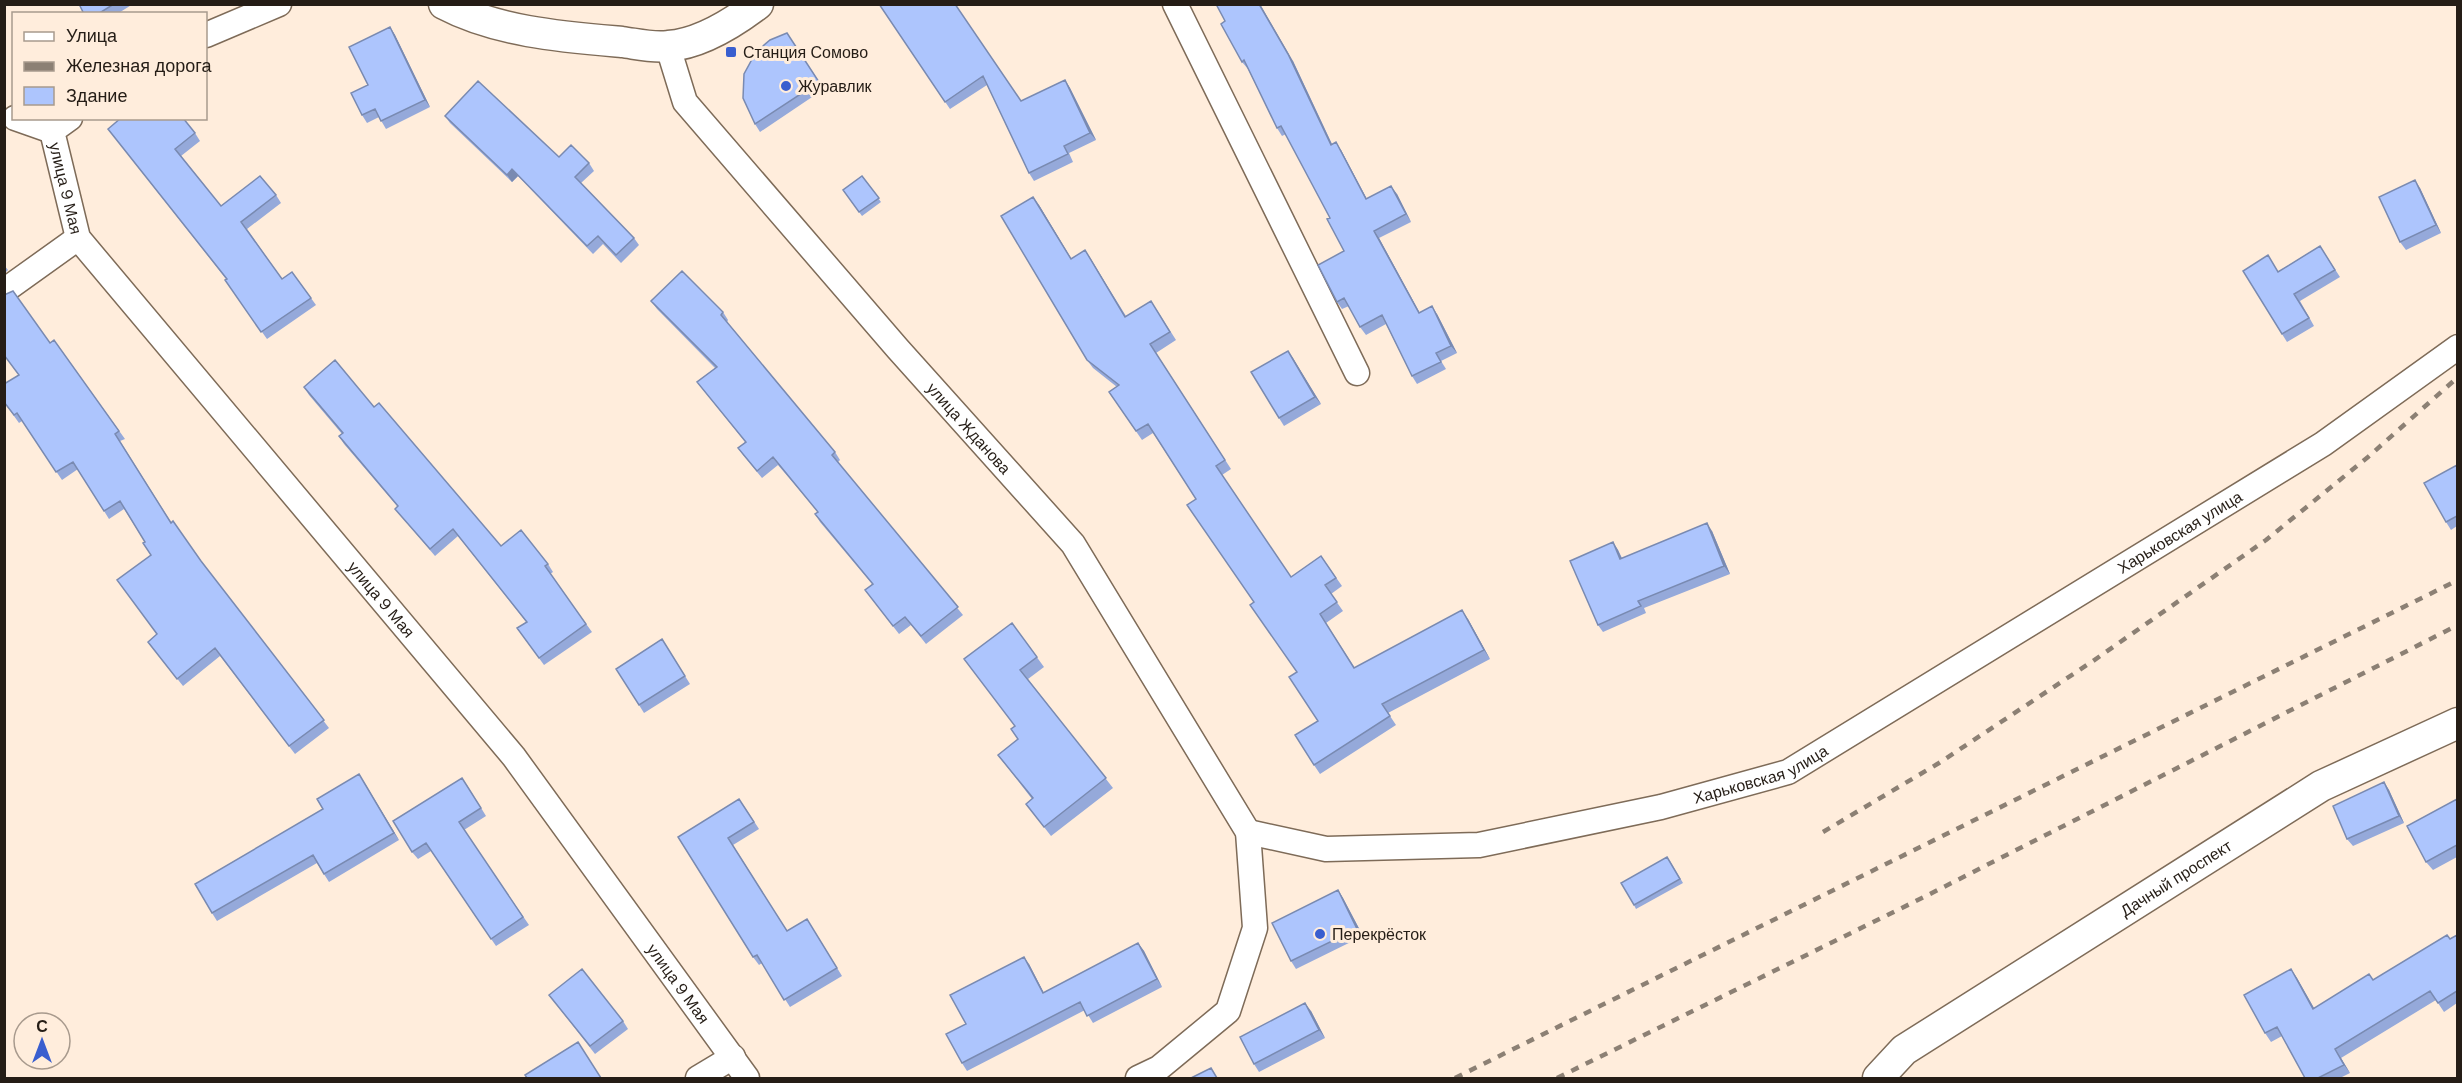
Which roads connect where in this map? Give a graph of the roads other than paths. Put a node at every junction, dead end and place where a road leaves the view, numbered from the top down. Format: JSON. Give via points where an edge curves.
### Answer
{"nodes":[{"id":1,"x":279,"y":4,"type":"edge"},
{"id":2,"x":444,"y":4,"type":"edge"},
{"id":3,"x":758,"y":4,"type":"edge"},
{"id":4,"x":1175,"y":4,"type":"edge"},
{"id":5,"x":207,"y":35,"type":"edge"},
{"id":6,"x":668,"y":46,"type":"junction"},
{"id":7,"x":27,"y":120,"type":"edge"},
{"id":8,"x":61,"y":125,"type":"edge"},
{"id":9,"x":78,"y":238,"type":"junction"},
{"id":10,"x":4,"y":291,"type":"edge"},
{"id":11,"x":2457,"y":347,"type":"edge"},
{"id":12,"x":1357,"y":373,"type":"dead end"},
{"id":13,"x":2457,"y":723,"type":"edge"},
{"id":14,"x":1248,"y":832,"type":"junction"},
{"id":15,"x":733,"y":1057,"type":"junction"},
{"id":16,"x":698,"y":1078,"type":"edge"},
{"id":17,"x":747,"y":1078,"type":"edge"},
{"id":18,"x":1138,"y":1078,"type":"edge"},
{"id":19,"x":1878,"y":1078,"type":"edge"}],
"edges":[{"from":1,"to":5,"type":"street"},
{"from":2,"to":6,"type":"street","via":[[463,14],[524,30]]},
{"from":3,"to":6,"type":"street","via":[[716,32]]},
{"from":4,"to":12,"type":"street"},
{"from":6,"to":14,"type":"street","name":"улица Жданова","via":[[686,102],[898,349],[1073,544]]},
{"from":7,"to":8,"type":"street"},
{"from":8,"to":9,"type":"street","name":"улица 9 Мая"},
{"from":9,"to":10,"type":"street"},
{"from":9,"to":15,"type":"street","name":"улица 9 Мая","via":[[514,757]]},
{"from":11,"to":14,"type":"street","name":"Харьковская улица","via":[[2323,444],[1788,772],[1661,807],[1479,845],[1326,849]]},
{"from":13,"to":19,"type":"street","name":"Дачный проспект","via":[[2321,786],[1904,1050]]},
{"from":14,"to":18,"type":"street","via":[[1254,928],[1228,1011],[1160,1068]]},
{"from":15,"to":16,"type":"street"},
{"from":15,"to":17,"type":"street","name":"улица 9 Мая"}]}
